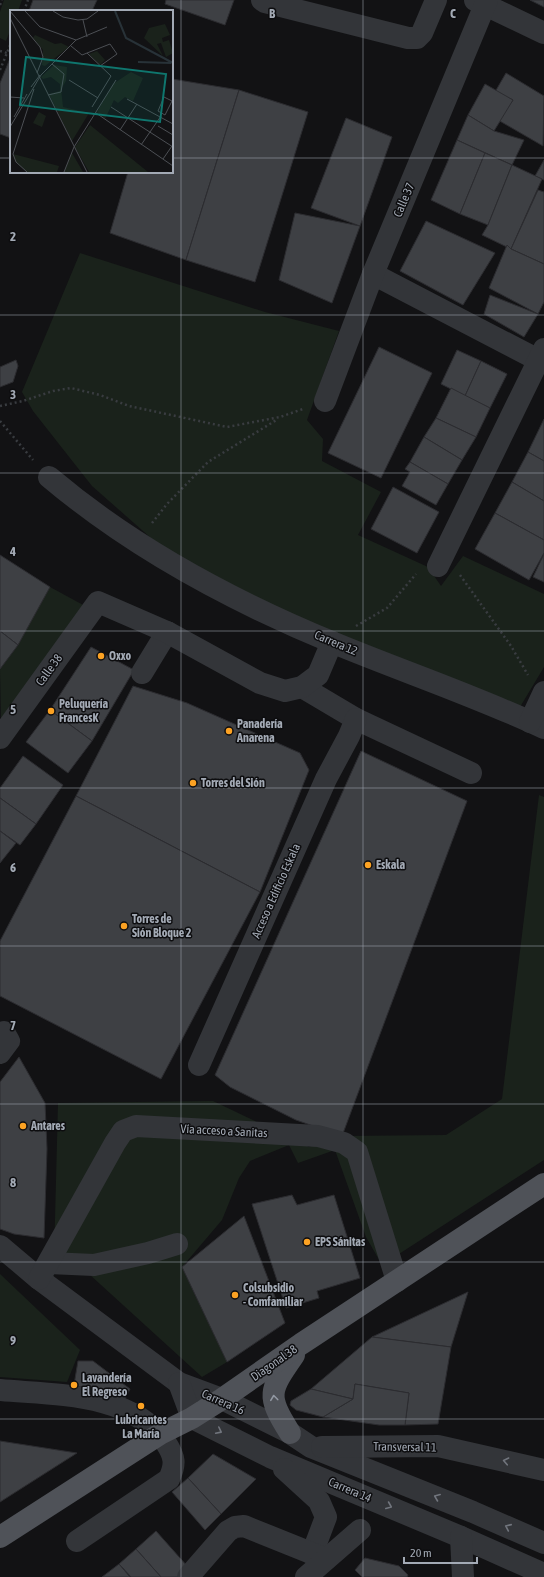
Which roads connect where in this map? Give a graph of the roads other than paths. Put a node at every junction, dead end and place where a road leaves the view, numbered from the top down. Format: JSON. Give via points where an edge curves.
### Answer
{"nodes":[{"id":1,"x":262,"y":0,"type":"edge"},
{"id":2,"x":436,"y":0,"type":"edge"},
{"id":3,"x":483,"y":1,"type":"edge"},
{"id":4,"x":544,"y":33,"type":"edge"},
{"id":5,"x":373,"y":274,"type":"junction"},
{"id":6,"x":542,"y":357,"type":"edge"},
{"id":7,"x":325,"y":401,"type":"road end"},
{"id":8,"x":48,"y":477,"type":"road end"},
{"id":9,"x":441,"y":560,"type":"road end"},
{"id":10,"x":167,"y":632,"type":"junction"},
{"id":11,"x":330,"y":647,"type":"junction"},
{"id":12,"x":142,"y":673,"type":"dead end"},
{"id":13,"x":310,"y":681,"type":"junction"},
{"id":14,"x":543,"y":694,"type":"edge"},
{"id":15,"x":356,"y":719,"type":"junction"},
{"id":16,"x":537,"y":725,"type":"edge"},
{"id":17,"x":0,"y":738,"type":"edge"},
{"id":18,"x":470,"y":773,"type":"dead end"},
{"id":19,"x":0,"y":1038,"type":"edge"},
{"id":20,"x":0,"y":1053,"type":"edge"},
{"id":21,"x":199,"y":1065,"type":"dead end"},
{"id":22,"x":544,"y":1184,"type":"edge"},
{"id":23,"x":177,"y":1244,"type":"dead end"},
{"id":24,"x":0,"y":1246,"type":"edge"},
{"id":25,"x":44,"y":1271,"type":"junction"},
{"id":26,"x":397,"y":1282,"type":"junction"},
{"id":27,"x":301,"y":1344,"type":"junction"},
{"id":28,"x":179,"y":1384,"type":"junction"},
{"id":29,"x":0,"y":1390,"type":"edge"},
{"id":30,"x":222,"y":1399,"type":"junction"},
{"id":31,"x":192,"y":1418,"type":"junction"},
{"id":32,"x":290,"y":1433,"type":"junction"},
{"id":33,"x":160,"y":1434,"type":"junction"},
{"id":34,"x":311,"y":1446,"type":"junction"},
{"id":35,"x":270,"y":1457,"type":"junction"},
{"id":36,"x":544,"y":1470,"type":"edge"},
{"id":37,"x":360,"y":1530,"type":"dead end"},
{"id":38,"x":461,"y":1537,"type":"junction"},
{"id":39,"x":0,"y":1538,"type":"edge"},
{"id":40,"x":77,"y":1541,"type":"dead end"},
{"id":41,"x":544,"y":1543,"type":"edge"},
{"id":42,"x":319,"y":1557,"type":"junction"},
{"id":43,"x":544,"y":1574,"type":"edge"},
{"id":44,"x":188,"y":1577,"type":"edge"},
{"id":45,"x":306,"y":1577,"type":"edge"},
{"id":46,"x":463,"y":1577,"type":"edge"}],
"edges":[{"from":1,"to":2,"type":"street","via":[[408,38],[417,38],[422,33]]},
{"from":3,"to":4,"type":"street"},
{"from":3,"to":5,"type":"street","name":"Calle 37"},
{"from":5,"to":6,"type":"street"},
{"from":5,"to":7,"type":"street","name":"Calle 37"},
{"from":6,"to":9,"type":"street"},
{"from":8,"to":11,"type":"street","name":"Carrera 12","via":[[89,510],[221,592]]},
{"from":10,"to":12,"type":"street"},
{"from":10,"to":13,"type":"street","via":[[260,683],[285,691]]},
{"from":10,"to":17,"type":"street","name":"Calle 38","via":[[98,602]]},
{"from":11,"to":13,"type":"street"},
{"from":11,"to":16,"type":"street","name":"Carrera 12"},
{"from":13,"to":15,"type":"street"},
{"from":14,"to":16,"type":"street"},
{"from":15,"to":18,"type":"street"},
{"from":15,"to":21,"type":"street","name":"Acceso a Edificio Eskala","via":[[350,736],[326,778]]},
{"from":19,"to":20,"type":"street","via":[[4,1032],[9,1041]]},
{"from":22,"to":26,"type":"main road","name":"Diagonal 38"},
{"from":23,"to":25,"type":"street","via":[[148,1254],[94,1265]]},
{"from":24,"to":25,"type":"street","name":"Carrera 16"},
{"from":25,"to":26,"type":"street","name":"Vía acceso a Sanitas","via":[[115,1143],[123,1131],[136,1126],[318,1136],[344,1143],[357,1152]]},
{"from":25,"to":28,"type":"street","name":"Carrera 16"},
{"from":26,"to":27,"type":"main road","name":"Diagonal 38"},
{"from":27,"to":30,"type":"main road","name":"Diagonal 38"},
{"from":32,"to":27,"type":"main road","one_way":true,"via":[[278,1414],[272,1396],[275,1382]]},
{"from":28,"to":30,"type":"street","name":"Carrera 16"},
{"from":28,"to":31,"type":"street"},
{"from":29,"to":33,"type":"street","via":[[102,1402],[133,1413]]},
{"from":30,"to":31,"type":"main road","name":"Diagonal 38"},
{"from":30,"to":32,"type":"street","name":"Carrera 16"},
{"from":31,"to":33,"type":"main road","name":"Diagonal 38"},
{"from":31,"to":35,"type":"street","name":"Carrera 14","one_way":true},
{"from":32,"to":34,"type":"street","name":"Carrera 16"},
{"from":33,"to":39,"type":"main road","name":"Diagonal 38"},
{"from":33,"to":40,"type":"street","via":[[171,1450],[175,1466],[169,1479]]},
{"from":36,"to":34,"type":"street","name":"Transversal 11","one_way":true,"via":[[438,1446]]},
{"from":41,"to":34,"type":"street","name":"Carrera 16","one_way":true},
{"from":35,"to":38,"type":"street","name":"Carrera 14","one_way":true},
{"from":35,"to":42,"type":"street","via":[[319,1501],[326,1517]]},
{"from":37,"to":42,"type":"street"},
{"from":38,"to":43,"type":"street","name":"Carrera 14"},
{"from":38,"to":46,"type":"street"},
{"from":42,"to":44,"type":"street","via":[[244,1526],[236,1527],[228,1531]]},
{"from":42,"to":45,"type":"street"}]}
